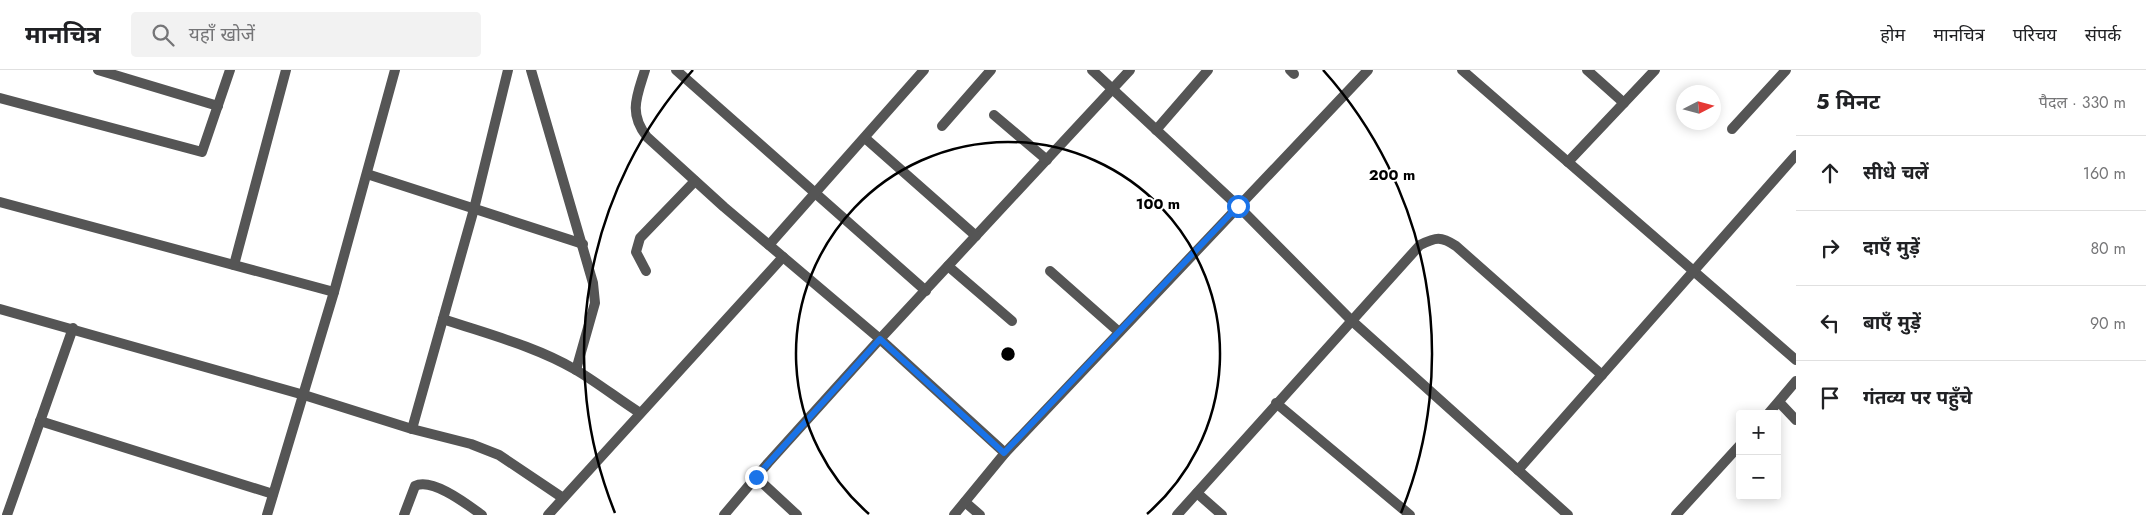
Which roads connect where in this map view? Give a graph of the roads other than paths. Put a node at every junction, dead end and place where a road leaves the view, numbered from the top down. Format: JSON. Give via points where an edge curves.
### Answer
{"nodes":[{"id":1,"x":98,"y":70,"type":"edge"},
{"id":2,"x":230,"y":70,"type":"edge"},
{"id":3,"x":286,"y":70,"type":"edge"},
{"id":4,"x":395,"y":70,"type":"edge"},
{"id":5,"x":508,"y":70,"type":"edge"},
{"id":6,"x":531,"y":70,"type":"edge"},
{"id":7,"x":645,"y":70,"type":"edge"},
{"id":8,"x":676,"y":70,"type":"edge"},
{"id":9,"x":923,"y":70,"type":"edge"},
{"id":10,"x":991,"y":70,"type":"edge"},
{"id":11,"x":1092,"y":70,"type":"edge"},
{"id":12,"x":1130,"y":70,"type":"edge"},
{"id":13,"x":1208,"y":70,"type":"edge"},
{"id":14,"x":1368,"y":70,"type":"edge"},
{"id":15,"x":1462,"y":70,"type":"edge"},
{"id":16,"x":1587,"y":70,"type":"edge"},
{"id":17,"x":1655,"y":70,"type":"edge"},
{"id":18,"x":1786,"y":70,"type":"edge"},
{"id":19,"x":1113,"y":89,"type":"junction"},
{"id":20,"x":0,"y":98,"type":"edge"},
{"id":21,"x":1624,"y":103,"type":"junction"},
{"id":22,"x":218,"y":106,"type":"junction"},
{"id":23,"x":994,"y":115,"type":"dead end"},
{"id":24,"x":942,"y":126,"type":"dead end"},
{"id":25,"x":1732,"y":129,"type":"dead end"},
{"id":26,"x":1156,"y":130,"type":"junction"},
{"id":27,"x":865,"y":138,"type":"junction"},
{"id":28,"x":1796,"y":155,"type":"edge"},
{"id":29,"x":1047,"y":160,"type":"junction"},
{"id":30,"x":1568,"y":162,"type":"junction"},
{"id":31,"x":367,"y":174,"type":"junction"},
{"id":32,"x":695,"y":181,"type":"junction"},
{"id":33,"x":815,"y":192,"type":"junction"},
{"id":34,"x":0,"y":202,"type":"edge"},
{"id":35,"x":1238,"y":206,"type":"junction"},
{"id":36,"x":474,"y":209,"type":"junction"},
{"id":37,"x":976,"y":236,"type":"junction"},
{"id":38,"x":583,"y":244,"type":"junction"},
{"id":39,"x":769,"y":245,"type":"junction"},
{"id":40,"x":783,"y":257,"type":"junction"},
{"id":41,"x":234,"y":265,"type":"junction"},
{"id":42,"x":948,"y":266,"type":"junction"},
{"id":43,"x":1050,"y":271,"type":"dead end"},
{"id":44,"x":646,"y":272,"type":"dead end"},
{"id":45,"x":1694,"y":272,"type":"junction"},
{"id":46,"x":926,"y":291,"type":"junction"},
{"id":47,"x":334,"y":292,"type":"junction"},
{"id":48,"x":0,"y":309,"type":"edge"},
{"id":49,"x":443,"y":319,"type":"junction"},
{"id":50,"x":1352,"y":320,"type":"junction"},
{"id":51,"x":1012,"y":321,"type":"dead end"},
{"id":52,"x":72,"y":328,"type":"junction"},
{"id":53,"x":1118,"y":332,"type":"junction"},
{"id":54,"x":880,"y":339,"type":"junction"},
{"id":55,"x":1796,"y":360,"type":"edge"},
{"id":56,"x":576,"y":370,"type":"junction"},
{"id":57,"x":1602,"y":375,"type":"junction"},
{"id":58,"x":1796,"y":381,"type":"edge"},
{"id":59,"x":304,"y":395,"type":"junction"},
{"id":60,"x":1779,"y":402,"type":"junction"},
{"id":61,"x":1276,"y":403,"type":"junction"},
{"id":62,"x":1772,"y":410,"type":"edge"},
{"id":63,"x":640,"y":413,"type":"junction"},
{"id":64,"x":1796,"y":420,"type":"edge"},
{"id":65,"x":40,"y":421,"type":"junction"},
{"id":66,"x":412,"y":429,"type":"junction"},
{"id":67,"x":1736,"y":449,"type":"edge"},
{"id":68,"x":1004,"y":453,"type":"junction"},
{"id":69,"x":1518,"y":470,"type":"junction"},
{"id":70,"x":756,"y":477,"type":"junction"},
{"id":71,"x":1197,"y":493,"type":"junction"},
{"id":72,"x":273,"y":494,"type":"junction"},
{"id":73,"x":563,"y":498,"type":"junction"},
{"id":74,"x":965,"y":502,"type":"junction"},
{"id":75,"x":7,"y":515,"type":"edge"},
{"id":76,"x":267,"y":515,"type":"edge"},
{"id":77,"x":404,"y":515,"type":"edge"},
{"id":78,"x":482,"y":515,"type":"edge"},
{"id":79,"x":548,"y":515,"type":"edge"},
{"id":80,"x":724,"y":515,"type":"edge"},
{"id":81,"x":797,"y":515,"type":"edge"},
{"id":82,"x":954,"y":515,"type":"edge"},
{"id":83,"x":980,"y":515,"type":"edge"},
{"id":84,"x":1177,"y":515,"type":"edge"},
{"id":85,"x":1222,"y":515,"type":"edge"},
{"id":86,"x":1410,"y":515,"type":"edge"},
{"id":87,"x":1568,"y":515,"type":"edge"},
{"id":88,"x":1676,"y":515,"type":"edge"}],
"edges":[{"from":1,"to":22,"type":"street"},
{"from":2,"to":22,"type":"street"},
{"from":3,"to":41,"type":"street"},
{"from":4,"to":31,"type":"street"},
{"from":5,"to":36,"type":"street"},
{"from":6,"to":38,"type":"street"},
{"from":7,"to":32,"type":"street","via":[[635,101],[639,127]]},
{"from":8,"to":33,"type":"street"},
{"from":9,"to":27,"type":"street"},
{"from":10,"to":24,"type":"street"},
{"from":11,"to":19,"type":"street"},
{"from":12,"to":19,"type":"street"},
{"from":13,"to":26,"type":"street"},
{"from":14,"to":35,"type":"street"},
{"from":15,"to":30,"type":"street"},
{"from":16,"to":21,"type":"street"},
{"from":17,"to":21,"type":"street"},
{"from":18,"to":25,"type":"street"},
{"from":19,"to":26,"type":"street"},
{"from":19,"to":29,"type":"street"},
{"from":20,"to":22,"type":"street","via":[[202,152]]},
{"from":21,"to":30,"type":"street"},
{"from":23,"to":29,"type":"street"},
{"from":26,"to":35,"type":"street"},
{"from":27,"to":33,"type":"street"},
{"from":27,"to":37,"type":"street"},
{"from":28,"to":45,"type":"street"},
{"from":29,"to":37,"type":"street"},
{"from":30,"to":45,"type":"street"},
{"from":31,"to":36,"type":"street"},
{"from":31,"to":47,"type":"street"},
{"from":32,"to":39,"type":"street"},
{"from":32,"to":44,"type":"street","via":[[640,238],[636,252]]},
{"from":33,"to":39,"type":"street"},
{"from":33,"to":46,"type":"street"},
{"from":34,"to":41,"type":"street"},
{"from":35,"to":50,"type":"street"},
{"from":35,"to":53,"type":"street"},
{"from":36,"to":38,"type":"street"},
{"from":36,"to":49,"type":"street"},
{"from":37,"to":42,"type":"street"},
{"from":38,"to":56,"type":"street","via":[[594,283],[595,303]]},
{"from":39,"to":40,"type":"street"},
{"from":40,"to":54,"type":"street"},
{"from":40,"to":63,"type":"street"},
{"from":41,"to":47,"type":"street"},
{"from":42,"to":46,"type":"street"},
{"from":42,"to":51,"type":"street"},
{"from":43,"to":53,"type":"street"},
{"from":45,"to":55,"type":"street"},
{"from":45,"to":57,"type":"street"},
{"from":46,"to":54,"type":"street"},
{"from":47,"to":59,"type":"street"},
{"from":48,"to":52,"type":"street"},
{"from":49,"to":56,"type":"street","via":[[508,340]]},
{"from":49,"to":66,"type":"street"},
{"from":50,"to":57,"type":"street","via":[[1420,245],[1434,238],[1446,239]]},
{"from":50,"to":61,"type":"street"},
{"from":50,"to":69,"type":"street"},
{"from":52,"to":59,"type":"street"},
{"from":52,"to":65,"type":"street"},
{"from":53,"to":68,"type":"street"},
{"from":54,"to":68,"type":"street"},
{"from":54,"to":70,"type":"street"},
{"from":56,"to":63,"type":"street"},
{"from":57,"to":69,"type":"street"},
{"from":58,"to":60,"type":"street"},
{"from":59,"to":66,"type":"street"},
{"from":59,"to":72,"type":"street"},
{"from":60,"to":62,"type":"street"},
{"from":60,"to":64,"type":"street"},
{"from":61,"to":71,"type":"street"},
{"from":61,"to":86,"type":"street"},
{"from":63,"to":73,"type":"street"},
{"from":65,"to":72,"type":"street"},
{"from":65,"to":75,"type":"street"},
{"from":66,"to":73,"type":"street","via":[[471,444],[499,455]]},
{"from":67,"to":88,"type":"street"},
{"from":68,"to":74,"type":"street"},
{"from":69,"to":87,"type":"street"},
{"from":70,"to":80,"type":"street"},
{"from":70,"to":81,"type":"street"},
{"from":71,"to":84,"type":"street"},
{"from":71,"to":85,"type":"street"},
{"from":72,"to":76,"type":"street"},
{"from":73,"to":79,"type":"street"},
{"from":74,"to":82,"type":"street"},
{"from":74,"to":83,"type":"street"},
{"from":77,"to":78,"type":"street","via":[[415,486],[425,484],[459,498]]}]}
